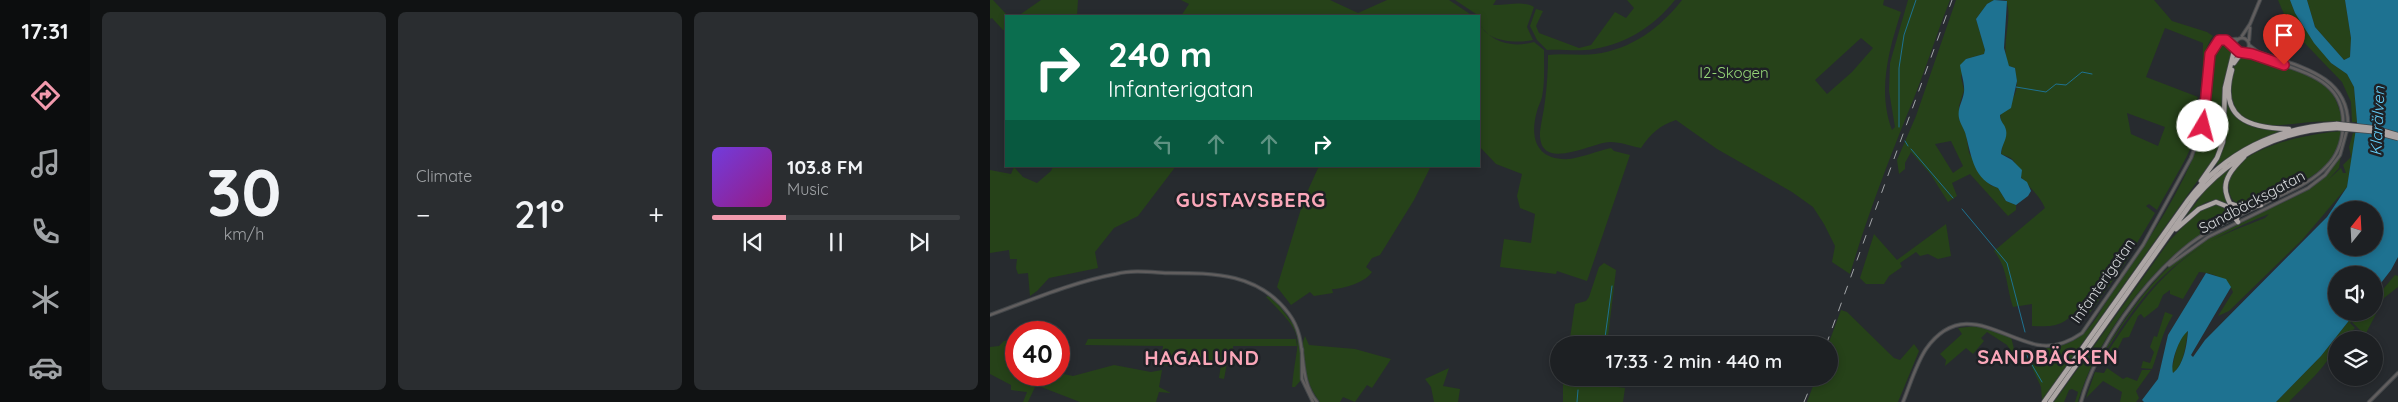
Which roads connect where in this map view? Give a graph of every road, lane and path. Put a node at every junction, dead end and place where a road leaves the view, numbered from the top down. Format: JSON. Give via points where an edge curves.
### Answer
{"nodes":[{"id":1,"x":2260,"y":0,"type":"edge"},
{"id":2,"x":2250,"y":24,"type":"junction"},
{"id":3,"x":2241,"y":37,"type":"junction"},
{"id":4,"x":2226,"y":40,"type":"junction"},
{"id":5,"x":2236,"y":40,"type":"junction"},
{"id":6,"x":2249,"y":44,"type":"junction"},
{"id":7,"x":2235,"y":46,"type":"junction"},
{"id":8,"x":2243,"y":52,"type":"junction"},
{"id":9,"x":2337,"y":126,"type":"junction"},
{"id":10,"x":2296,"y":129,"type":"junction"},
{"id":11,"x":2398,"y":137,"type":"edge"},
{"id":12,"x":2249,"y":152,"type":"junction"},
{"id":13,"x":2194,"y":192,"type":"junction"},
{"id":14,"x":2230,"y":203,"type":"junction"},
{"id":15,"x":2261,"y":205,"type":"junction"},
{"id":16,"x":2237,"y":219,"type":"junction"},
{"id":17,"x":2168,"y":236,"type":"junction"},
{"id":18,"x":990,"y":315,"type":"edge"},
{"id":19,"x":1302,"y":348,"type":"junction"},
{"id":20,"x":2398,"y":373,"type":"edge"},
{"id":21,"x":1313,"y":402,"type":"edge"},
{"id":22,"x":1317,"y":402,"type":"edge"},
{"id":23,"x":1903,"y":402,"type":"edge"},
{"id":24,"x":2044,"y":402,"type":"edge"},
{"id":25,"x":2050,"y":402,"type":"edge"},
{"id":26,"x":2081,"y":402,"type":"edge"},
{"id":27,"x":2369,"y":402,"type":"edge"}],
"edges":[{"from":1,"to":2,"type":"street"},
{"from":2,"to":3,"type":"street"},
{"from":2,"to":6,"type":"street"},
{"from":3,"to":5,"type":"street"},
{"from":3,"to":6,"type":"street","via":[[2246,38]]},
{"from":4,"to":5,"type":"street"},
{"from":4,"to":7,"type":"street"},
{"from":4,"to":23,"type":"street","name":"Infanterigatan","via":[[2219,40],[2210,54],[2206,115],[2191,158],[2143,245],[2082,333],[2072,340],[2052,345],[2031,342],[1988,326],[1953,328],[1944,332],[1926,350]]},
{"from":5,"to":7,"type":"street"},
{"from":6,"to":8,"type":"street"},
{"from":6,"to":16,"type":"street","name":"Sandbäcksgatan","via":[[2258,52],[2326,78],[2343,100],[2348,126],[2340,155],[2325,175],[2308,188]]},
{"from":7,"to":8,"type":"street"},
{"from":7,"to":13,"type":"highway","via":[[2225,88],[2223,142],[2217,158]]},
{"from":8,"to":10,"type":"highway","via":[[2236,59],[2230,80],[2229,96],[2235,112],[2256,127]]},
{"from":8,"to":15,"type":"street","name":"Sandbäcksgatan","via":[[2324,81],[2336,96],[2343,115],[2341,142],[2327,166],[2305,183]]},
{"from":9,"to":10,"type":"highway"},
{"from":9,"to":11,"type":"highway","bridge":true},
{"from":9,"to":12,"type":"highway","via":[[2288,135]]},
{"from":10,"to":13,"type":"highway","via":[[2242,150]]},
{"from":12,"to":14,"type":"highway","via":[[2227,181]]},
{"from":12,"to":17,"type":"highway","via":[[2203,189]]},
{"from":13,"to":24,"type":"highway"},
{"from":14,"to":15,"type":"highway","via":[[2244,208]]},
{"from":14,"to":16,"type":"highway"},
{"from":15,"to":16,"type":"street","name":"Sandbäcksgatan"},
{"from":16,"to":17,"type":"highway","via":[[2224,203],[2209,203]]},
{"from":16,"to":26,"type":"street","name":"Sandbäcksgatan","via":[[2155,277],[2097,357]]},
{"from":17,"to":25,"type":"highway"},
{"from":18,"to":19,"type":"street","via":[[1118,273],[1228,275],[1252,283],[1278,301],[1294,321]]},
{"from":19,"to":21,"type":"street","via":[[1302,379]]},
{"from":19,"to":22,"type":"street","via":[[1307,386]]},
{"from":20,"to":27,"type":"street"}]}
